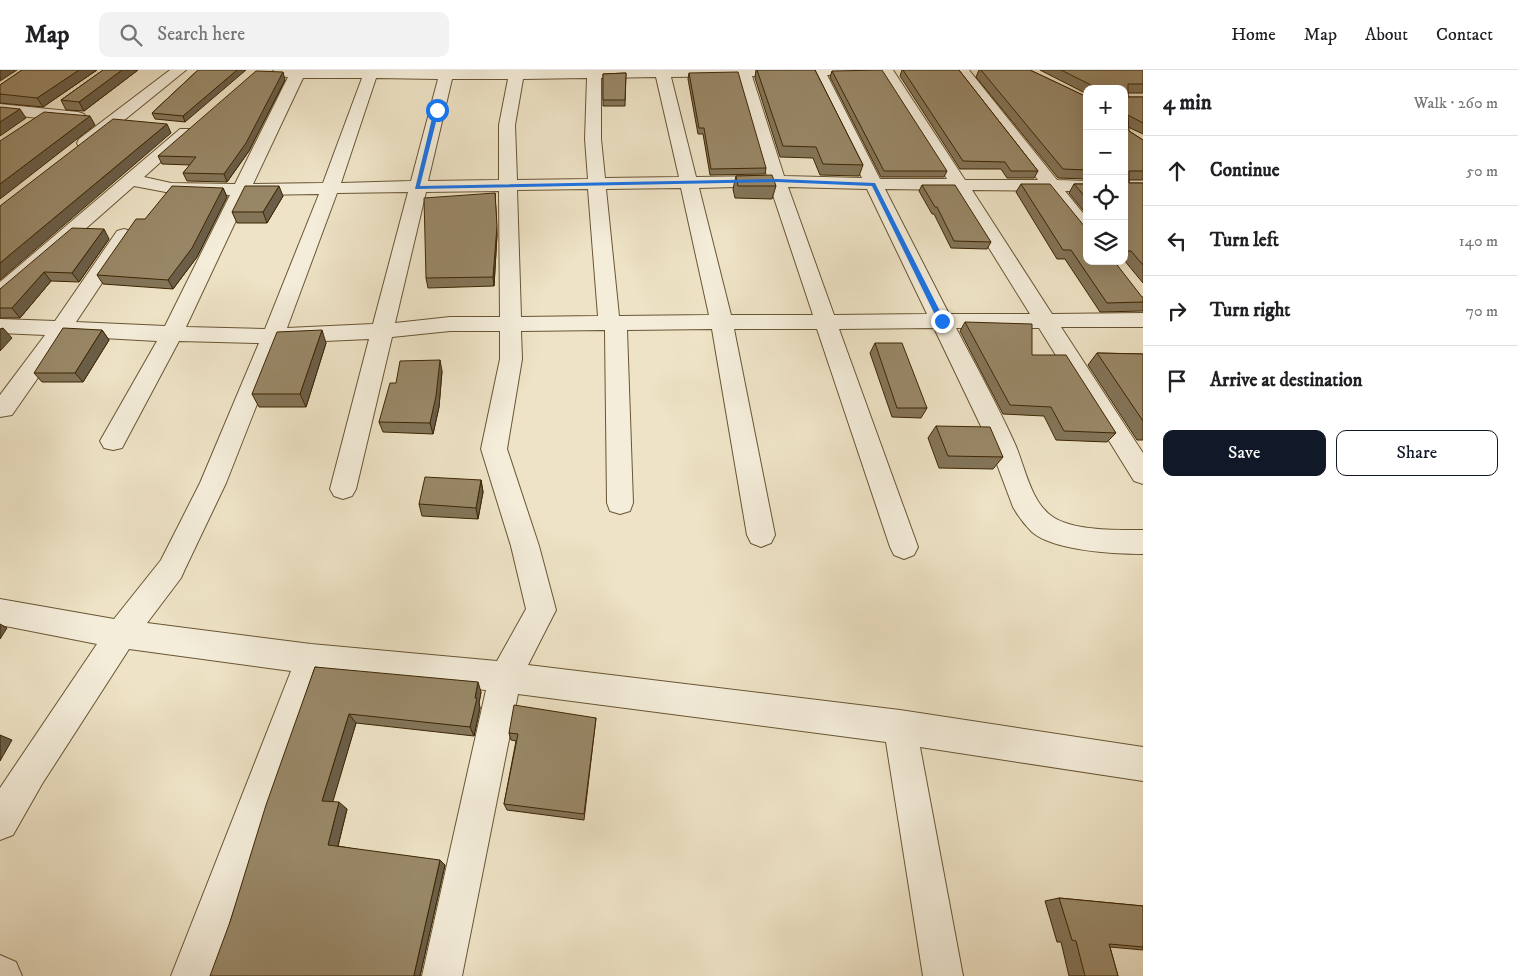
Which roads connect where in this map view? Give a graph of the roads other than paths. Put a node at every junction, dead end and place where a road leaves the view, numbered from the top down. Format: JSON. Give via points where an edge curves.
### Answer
{"nodes":[{"id":1,"x":179,"y":70,"type":"edge"},
{"id":2,"x":743,"y":70,"type":"edge"},
{"id":3,"x":817,"y":70,"type":"edge"},
{"id":4,"x":880,"y":70,"type":"edge"},
{"id":5,"x":886,"y":70,"type":"edge"},
{"id":6,"x":891,"y":70,"type":"edge"},
{"id":7,"x":900,"y":70,"type":"edge"},
{"id":8,"x":662,"y":71,"type":"edge"},
{"id":9,"x":955,"y":71,"type":"edge"},
{"id":10,"x":980,"y":71,"type":"edge"},
{"id":11,"x":370,"y":72,"type":"edge"},
{"id":12,"x":446,"y":72,"type":"edge"},
{"id":13,"x":517,"y":72,"type":"edge"},
{"id":14,"x":594,"y":72,"type":"edge"},
{"id":15,"x":264,"y":73,"type":"edge"},
{"id":16,"x":297,"y":74,"type":"junction"},
{"id":17,"x":62,"y":103,"type":"edge"},
{"id":18,"x":0,"y":109,"type":"edge"},
{"id":19,"x":46,"y":114,"type":"junction"},
{"id":20,"x":113,"y":121,"type":"junction"},
{"id":21,"x":132,"y":123,"type":"edge"},
{"id":22,"x":30,"y":124,"type":"edge"},
{"id":23,"x":171,"y":127,"type":"dead end"},
{"id":24,"x":75,"y":150,"type":"edge"},
{"id":25,"x":130,"y":180,"type":"junction"},
{"id":26,"x":777,"y":181,"type":"junction"},
{"id":27,"x":688,"y":184,"type":"junction"},
{"id":28,"x":873,"y":184,"type":"junction"},
{"id":29,"x":959,"y":184,"type":"junction"},
{"id":30,"x":598,"y":185,"type":"junction"},
{"id":31,"x":1050,"y":185,"type":"junction"},
{"id":32,"x":507,"y":186,"type":"junction"},
{"id":33,"x":1083,"y":186,"type":"edge"},
{"id":34,"x":330,"y":188,"type":"junction"},
{"id":35,"x":416,"y":188,"type":"junction"},
{"id":36,"x":242,"y":189,"type":"junction"},
{"id":37,"x":1083,"y":225,"type":"edge"},
{"id":38,"x":124,"y":235,"type":"edge"},
{"id":39,"x":0,"y":293,"type":"edge"},
{"id":40,"x":1047,"y":320,"type":"junction"},
{"id":41,"x":1143,"y":320,"type":"edge"},
{"id":42,"x":942,"y":321,"type":"junction"},
{"id":43,"x":826,"y":322,"type":"junction"},
{"id":44,"x":722,"y":323,"type":"junction"},
{"id":45,"x":612,"y":324,"type":"junction"},
{"id":46,"x":510,"y":325,"type":"junction"},
{"id":47,"x":0,"y":326,"type":"edge"},
{"id":48,"x":61,"y":328,"type":"junction"},
{"id":49,"x":383,"y":331,"type":"junction"},
{"id":50,"x":172,"y":334,"type":"junction"},
{"id":51,"x":273,"y":336,"type":"junction"},
{"id":52,"x":3,"y":409,"type":"dead end"},
{"id":53,"x":113,"y":441,"type":"dead end"},
{"id":54,"x":1143,"y":474,"type":"edge"},
{"id":55,"x":342,"y":490,"type":"dead end"},
{"id":56,"x":620,"y":503,"type":"dead end"},
{"id":57,"x":761,"y":535,"type":"dead end"},
{"id":58,"x":1143,"y":542,"type":"edge"},
{"id":59,"x":904,"y":547,"type":"dead end"},
{"id":60,"x":0,"y":612,"type":"edge"},
{"id":61,"x":121,"y":634,"type":"junction"},
{"id":62,"x":311,"y":659,"type":"junction"},
{"id":63,"x":505,"y":677,"type":"junction"},
{"id":64,"x":900,"y":727,"type":"junction"},
{"id":65,"x":1143,"y":764,"type":"edge"},
{"id":66,"x":0,"y":822,"type":"edge"},
{"id":67,"x":191,"y":976,"type":"edge"},
{"id":68,"x":442,"y":976,"type":"edge"},
{"id":69,"x":943,"y":976,"type":"edge"}],
"edges":[{"from":1,"to":20,"type":"street"},
{"from":2,"to":3,"type":"street"},
{"from":2,"to":8,"type":"street"},
{"from":2,"to":26,"type":"street"},
{"from":3,"to":4,"type":"street"},
{"from":3,"to":28,"type":"street"},
{"from":5,"to":29,"type":"street"},
{"from":6,"to":7,"type":"street"},
{"from":8,"to":14,"type":"street"},
{"from":8,"to":27,"type":"street"},
{"from":9,"to":10,"type":"street"},
{"from":9,"to":31,"type":"street"},
{"from":11,"to":12,"type":"street"},
{"from":11,"to":16,"type":"street"},
{"from":11,"to":34,"type":"street"},
{"from":12,"to":13,"type":"street"},
{"from":12,"to":35,"type":"street"},
{"from":13,"to":14,"type":"street"},
{"from":13,"to":32,"type":"street","via":[[507,125]]},
{"from":14,"to":30,"type":"street","via":[[593,139]]},
{"from":15,"to":16,"type":"street"},
{"from":16,"to":36,"type":"street"},
{"from":17,"to":19,"type":"street"},
{"from":18,"to":19,"type":"street"},
{"from":19,"to":20,"type":"street"},
{"from":19,"to":22,"type":"street"},
{"from":20,"to":21,"type":"street"},
{"from":20,"to":24,"type":"street"},
{"from":23,"to":25,"type":"street","via":[[194,126]]},
{"from":25,"to":36,"type":"street","via":[[171,188]]},
{"from":25,"to":39,"type":"street"},
{"from":26,"to":27,"type":"street"},
{"from":26,"to":28,"type":"street"},
{"from":26,"to":43,"type":"street"},
{"from":27,"to":30,"type":"street"},
{"from":27,"to":44,"type":"street"},
{"from":28,"to":29,"type":"street"},
{"from":28,"to":42,"type":"street"},
{"from":29,"to":31,"type":"street"},
{"from":29,"to":40,"type":"street"},
{"from":30,"to":32,"type":"street"},
{"from":30,"to":45,"type":"street"},
{"from":31,"to":33,"type":"street"},
{"from":31,"to":37,"type":"street"},
{"from":32,"to":35,"type":"street"},
{"from":32,"to":46,"type":"street"},
{"from":34,"to":35,"type":"street"},
{"from":34,"to":36,"type":"street"},
{"from":34,"to":51,"type":"street"},
{"from":35,"to":49,"type":"street"},
{"from":36,"to":50,"type":"street"},
{"from":38,"to":48,"type":"street"},
{"from":40,"to":41,"type":"street"},
{"from":40,"to":42,"type":"street"},
{"from":40,"to":54,"type":"street"},
{"from":42,"to":43,"type":"street"},
{"from":42,"to":58,"type":"street","via":[[1002,443],[1027,507],[1043,525],[1069,536]]},
{"from":43,"to":44,"type":"street"},
{"from":43,"to":59,"type":"street"},
{"from":44,"to":45,"type":"street"},
{"from":44,"to":57,"type":"street"},
{"from":45,"to":46,"type":"street"},
{"from":45,"to":56,"type":"street"},
{"from":46,"to":49,"type":"street","via":[[450,324]]},
{"from":46,"to":63,"type":"street","via":[[510,360],[494,449],[525,546],[541,610]]},
{"from":47,"to":48,"type":"street"},
{"from":48,"to":50,"type":"street"},
{"from":48,"to":52,"type":"street"},
{"from":49,"to":51,"type":"street"},
{"from":49,"to":55,"type":"street"},
{"from":50,"to":51,"type":"street"},
{"from":50,"to":53,"type":"street"},
{"from":51,"to":61,"type":"street","via":[[213,483],[171,569]]},
{"from":60,"to":61,"type":"street"},
{"from":61,"to":62,"type":"street"},
{"from":61,"to":66,"type":"street"},
{"from":62,"to":63,"type":"street"},
{"from":62,"to":67,"type":"street"},
{"from":63,"to":64,"type":"street"},
{"from":63,"to":68,"type":"street"},
{"from":64,"to":65,"type":"street"},
{"from":64,"to":69,"type":"street"}]}
